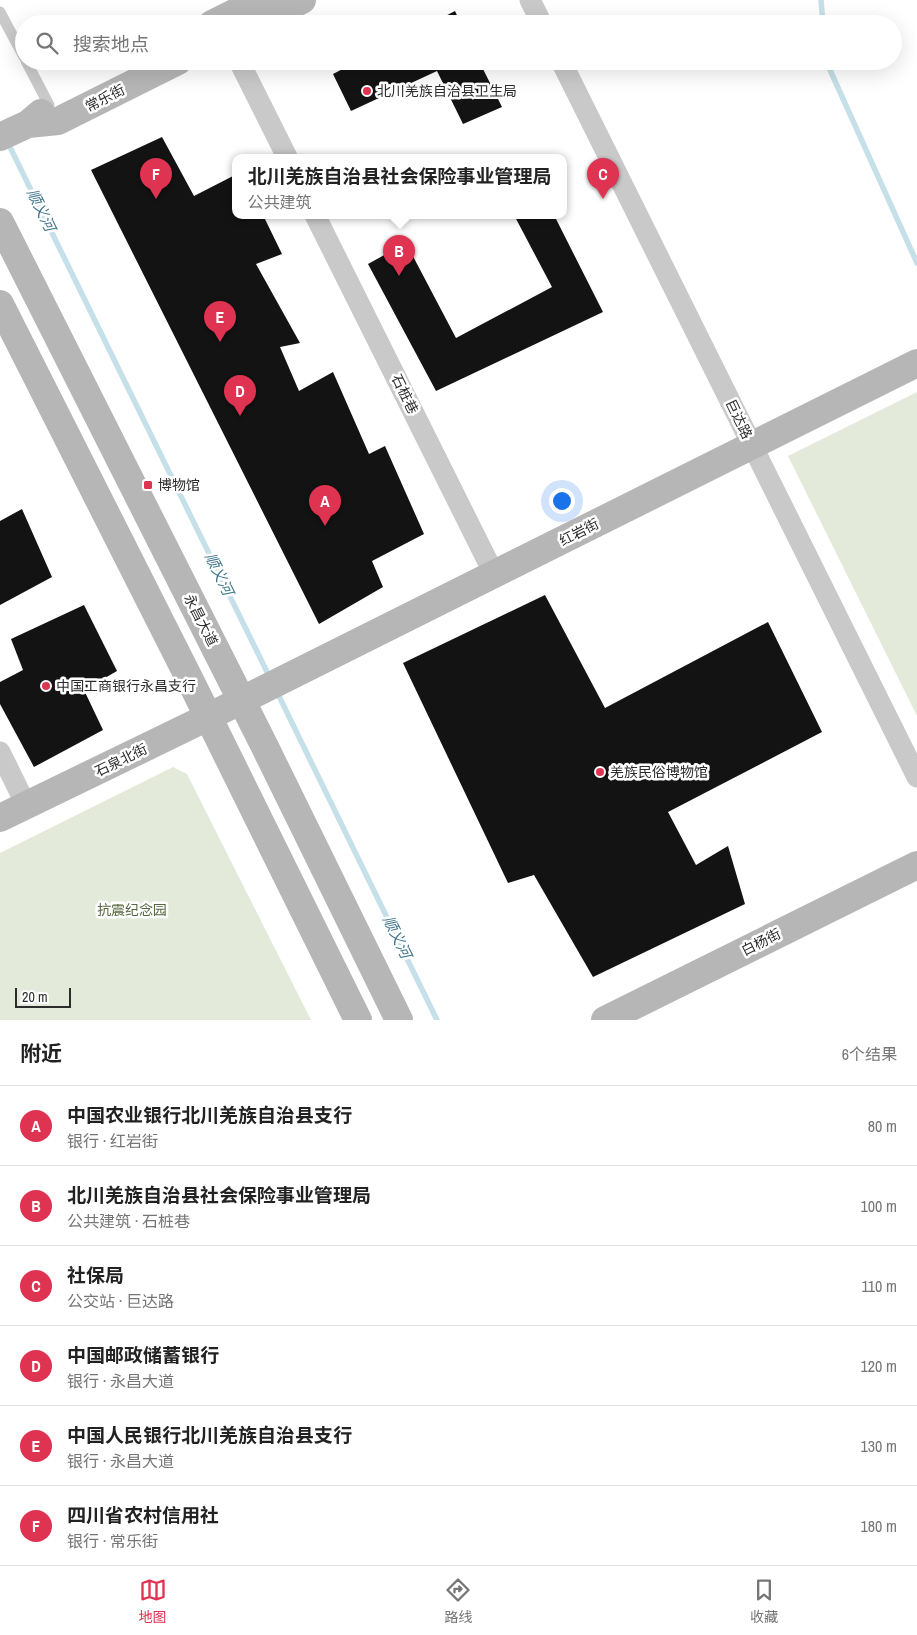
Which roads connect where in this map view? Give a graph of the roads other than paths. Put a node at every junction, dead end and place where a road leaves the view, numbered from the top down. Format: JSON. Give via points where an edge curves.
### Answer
{"nodes":[{"id":1,"x":260,"y":0,"type":"edge"},
{"id":2,"x":302,"y":0,"type":"edge"},
{"id":3,"x":530,"y":0,"type":"edge"},
{"id":4,"x":0,"y":12,"type":"edge"},
{"id":5,"x":230,"y":15,"type":"edge"},
{"id":6,"x":272,"y":15,"type":"edge"},
{"id":7,"x":538,"y":15,"type":"edge"},
{"id":8,"x":15,"y":40,"type":"edge"},
{"id":9,"x":31,"y":70,"type":"edge"},
{"id":10,"x":119,"y":70,"type":"edge"},
{"id":11,"x":160,"y":70,"type":"edge"},
{"id":12,"x":243,"y":70,"type":"edge"},
{"id":13,"x":565,"y":70,"type":"edge"},
{"id":14,"x":49,"y":105,"type":"junction"},
{"id":15,"x":28,"y":124,"type":"junction"},
{"id":16,"x":0,"y":138,"type":"edge"},
{"id":17,"x":285,"y":154,"type":"edge"},
{"id":18,"x":317,"y":219,"type":"edge"},
{"id":19,"x":0,"y":222,"type":"edge"},
{"id":20,"x":0,"y":304,"type":"edge"},
{"id":21,"x":917,"y":363,"type":"edge"},
{"id":22,"x":752,"y":446,"type":"junction"},
{"id":23,"x":494,"y":574,"type":"junction"},
{"id":24,"x":251,"y":696,"type":"junction"},
{"id":25,"x":208,"y":717,"type":"junction"},
{"id":26,"x":0,"y":752,"type":"edge"},
{"id":27,"x":917,"y":777,"type":"edge"},
{"id":28,"x":26,"y":805,"type":"junction"},
{"id":29,"x":0,"y":818,"type":"edge"},
{"id":30,"x":917,"y":865,"type":"edge"},
{"id":31,"x":358,"y":1020,"type":"edge"},
{"id":32,"x":399,"y":1020,"type":"edge"},
{"id":33,"x":605,"y":1020,"type":"edge"}],
"edges":[{"from":1,"to":5,"type":"street"},
{"from":2,"to":6,"type":"street"},
{"from":3,"to":7,"type":"street"},
{"from":4,"to":8,"type":"lane"},
{"from":9,"to":14,"type":"lane"},
{"from":10,"to":14,"type":"street","name":"常乐街"},
{"from":11,"to":15,"type":"street","name":"常乐街","via":[[58,121]]},
{"from":12,"to":17,"type":"street"},
{"from":13,"to":22,"type":"street","name":"巨达路"},
{"from":14,"to":15,"type":"street","name":"常乐街"},
{"from":15,"to":16,"type":"street","name":"常乐街"},
{"from":18,"to":23,"type":"street","name":"石桩巷"},
{"from":19,"to":24,"type":"street","name":"永昌大道"},
{"from":20,"to":25,"type":"street"},
{"from":21,"to":22,"type":"street","name":"红岩街"},
{"from":22,"to":23,"type":"street","name":"红岩街"},
{"from":22,"to":27,"type":"street","name":"巨达路"},
{"from":23,"to":24,"type":"street","name":"红岩街"},
{"from":24,"to":25,"type":"street","name":"石泉北街"},
{"from":24,"to":32,"type":"street","name":"永昌大道"},
{"from":25,"to":28,"type":"street","name":"石泉北街"},
{"from":25,"to":31,"type":"street"},
{"from":26,"to":28,"type":"street"},
{"from":28,"to":29,"type":"street","name":"石泉北街"},
{"from":30,"to":33,"type":"street","name":"白杨街"}]}
